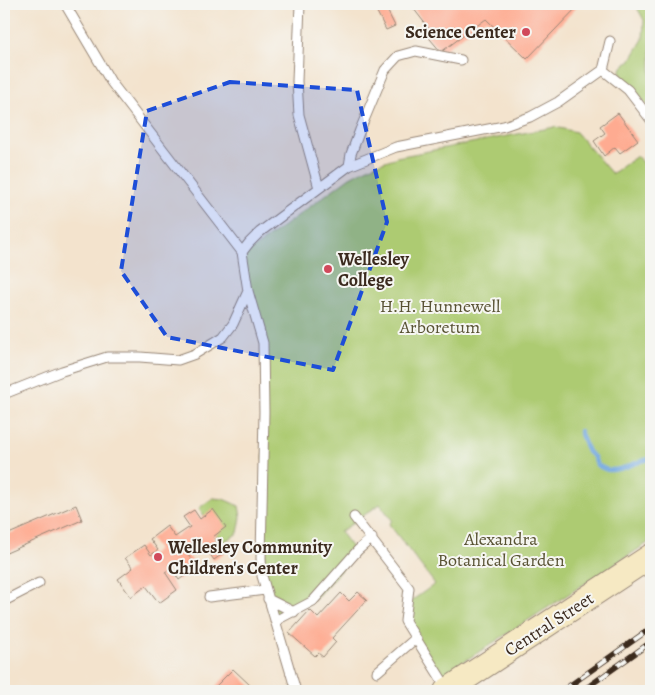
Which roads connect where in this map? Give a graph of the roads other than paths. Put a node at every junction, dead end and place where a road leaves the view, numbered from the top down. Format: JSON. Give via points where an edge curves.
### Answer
{"nodes":[{"id":1,"x":65,"y":4,"type":"edge"},
{"id":2,"x":300,"y":4,"type":"edge"},
{"id":3,"x":610,"y":41,"type":"dead end"},
{"id":4,"x":461,"y":60,"type":"dead end"},
{"id":5,"x":603,"y":70,"type":"junction"},
{"id":6,"x":651,"y":120,"type":"edge"},
{"id":7,"x":349,"y":166,"type":"junction"},
{"id":8,"x":319,"y":188,"type":"junction"},
{"id":9,"x":242,"y":252,"type":"junction"},
{"id":10,"x":248,"y":291,"type":"junction"},
{"id":11,"x":4,"y":394,"type":"edge"},
{"id":12,"x":354,"y":517,"type":"dead end"},
{"id":13,"x":372,"y":538,"type":"junction"},
{"id":14,"x":651,"y":556,"type":"edge"},
{"id":15,"x":39,"y":584,"type":"dead end"},
{"id":16,"x":266,"y":595,"type":"junction"},
{"id":17,"x":209,"y":597,"type":"dead end"},
{"id":18,"x":4,"y":601,"type":"edge"},
{"id":19,"x":294,"y":612,"type":"junction"},
{"id":20,"x":275,"y":621,"type":"junction"},
{"id":21,"x":416,"y":638,"type":"junction"},
{"id":22,"x":377,"y":672,"type":"dead end"},
{"id":23,"x":296,"y":691,"type":"edge"},
{"id":24,"x":447,"y":691,"type":"edge"}],
"edges":[{"from":1,"to":9,"type":"lane","via":[[111,82]]},
{"from":2,"to":8,"type":"lane","via":[[299,115]]},
{"from":3,"to":5,"type":"lane"},
{"from":4,"to":7,"type":"lane","via":[[416,51],[398,56],[385,70]]},
{"from":5,"to":6,"type":"lane","via":[[628,90]]},
{"from":5,"to":7,"type":"lane","via":[[558,102],[530,117],[504,126],[396,147]]},
{"from":7,"to":8,"type":"lane"},
{"from":8,"to":9,"type":"lane","via":[[260,232]]},
{"from":9,"to":10,"type":"lane"},
{"from":10,"to":11,"type":"lane","via":[[233,324],[223,337],[195,354],[178,360],[107,358],[62,371]]},
{"from":10,"to":16,"type":"lane","via":[[263,343],[261,558]]},
{"from":12,"to":13,"type":"lane"},
{"from":13,"to":19,"type":"lane","via":[[313,601]]},
{"from":13,"to":21,"type":"lane","via":[[409,588],[405,621]]},
{"from":14,"to":24,"type":"main road","name":"Central Street"},
{"from":15,"to":18,"type":"lane"},
{"from":16,"to":17,"type":"lane"},
{"from":16,"to":19,"type":"lane"},
{"from":16,"to":20,"type":"lane"},
{"from":19,"to":20,"type":"lane"},
{"from":20,"to":23,"type":"lane"},
{"from":21,"to":22,"type":"lane"},
{"from":21,"to":24,"type":"lane"}]}
